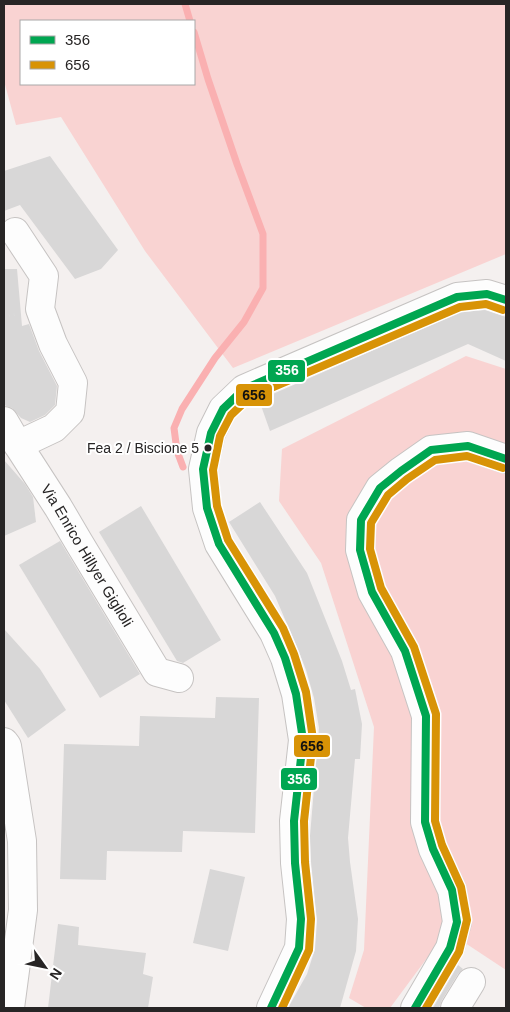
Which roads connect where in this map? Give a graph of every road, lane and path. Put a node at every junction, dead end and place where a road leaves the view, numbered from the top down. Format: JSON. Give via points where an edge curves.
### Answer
{"nodes":[{"id":1,"x":15,"y":232,"type":"dead end"},
{"id":2,"x":506,"y":300,"type":"edge"},
{"id":3,"x":4,"y":421,"type":"edge"},
{"id":4,"x":18,"y":445,"type":"junction"},
{"id":5,"x":506,"y":459,"type":"edge"},
{"id":6,"x":178,"y":678,"type":"dead end"},
{"id":7,"x":4,"y":742,"type":"edge"},
{"id":8,"x":471,"y":982,"type":"dead end"},
{"id":9,"x":10,"y":1008,"type":"edge"},
{"id":10,"x":271,"y":1008,"type":"edge"},
{"id":11,"x":415,"y":1008,"type":"edge"},
{"id":12,"x":455,"y":1008,"type":"edge"}],
"edges":[{"from":1,"to":4,"type":"street","via":[[44,276],[40,309],[73,383],[70,412],[54,428]]},
{"from":2,"to":10,"type":"street","via":[[487,294],[457,297],[244,389],[223,409],[211,433],[203,469],[207,508],[219,544],[274,633],[285,658],[296,694],[303,740],[294,821],[301,920],[299,948]]},
{"from":3,"to":4,"type":"street","name":"Via Enrico Hillyer Giglioli"},
{"from":4,"to":6,"type":"street","name":"Via Enrico Hillyer Giglioli","via":[[157,672]]},
{"from":5,"to":11,"type":"street","via":[[468,446],[431,450],[380,488],[361,520],[360,550],[372,592],[404,651],[426,716],[425,822],[433,849],[452,890],[457,922],[450,948]]},
{"from":7,"to":9,"type":"street","via":[[22,841],[23,910]]},
{"from":8,"to":12,"type":"street"}]}
